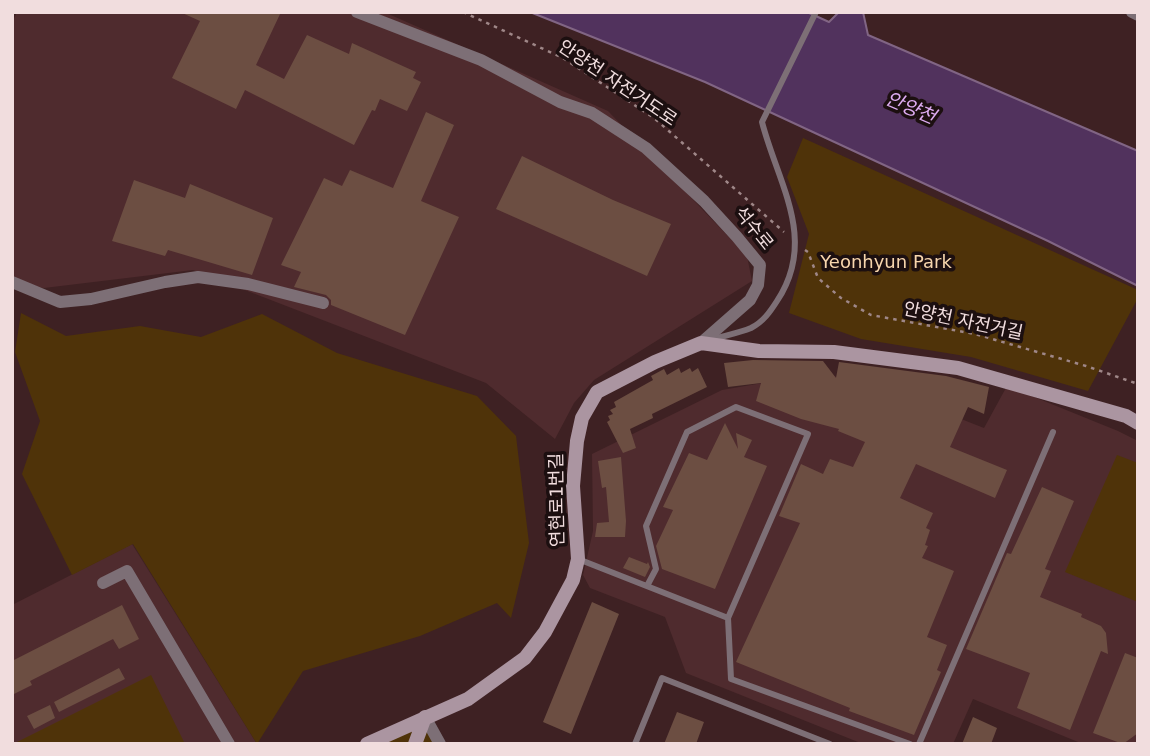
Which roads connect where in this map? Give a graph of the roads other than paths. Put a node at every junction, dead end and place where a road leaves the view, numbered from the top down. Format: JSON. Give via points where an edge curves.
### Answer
{"nodes":[{"id":1,"x":357,"y":12,"type":"edge"},
{"id":2,"x":816,"y":12,"type":"edge"},
{"id":3,"x":1132,"y":12,"type":"edge"},
{"id":4,"x":1138,"y":15,"type":"edge"},
{"id":5,"x":12,"y":282,"type":"edge"},
{"id":6,"x":323,"y":303,"type":"dead end"},
{"id":7,"x":701,"y":343,"type":"junction"},
{"id":8,"x":1138,"y":422,"type":"edge"},
{"id":9,"x":1053,"y":432,"type":"dead end"},
{"id":10,"x":578,"y":559,"type":"junction"},
{"id":11,"x":103,"y":583,"type":"dead end"},
{"id":12,"x":647,"y":586,"type":"junction"},
{"id":13,"x":728,"y":618,"type":"junction"},
{"id":14,"x":425,"y":717,"type":"junction"},
{"id":15,"x":826,"y":743,"type":"edge"},
{"id":16,"x":229,"y":744,"type":"edge"},
{"id":17,"x":367,"y":744,"type":"edge"},
{"id":18,"x":415,"y":744,"type":"edge"},
{"id":19,"x":440,"y":744,"type":"edge"},
{"id":20,"x":635,"y":744,"type":"edge"},
{"id":21,"x":910,"y":744,"type":"edge"},
{"id":22,"x":919,"y":744,"type":"edge"}],
"edges":[{"from":1,"to":7,"type":"street","name":"석수로","via":[[481,60],[560,102],[592,113],[646,148],[704,201],[760,265],[758,285],[750,300]]},
{"from":2,"to":7,"type":"lane","via":[[762,122],[796,228],[795,260],[785,290],[768,316],[753,327]]},
{"from":3,"to":4,"type":"street"},
{"from":5,"to":6,"type":"street","via":[[60,302],[198,277]]},
{"from":7,"to":8,"type":"street","via":[[759,351],[834,352],[958,368]]},
{"from":7,"to":10,"type":"street","name":"연현로1번길","via":[[597,392],[582,418],[573,486]]},
{"from":9,"to":22,"type":"lane"},
{"from":10,"to":12,"type":"lane"},
{"from":10,"to":14,"type":"street","name":"연현로1번길","via":[[573,580],[526,658],[468,699]]},
{"from":11,"to":16,"type":"street","via":[[127,571]]},
{"from":12,"to":13,"type":"lane"},
{"from":12,"to":13,"type":"lane","via":[[656,569],[646,526],[687,432],[736,407],[808,434]]},
{"from":13,"to":21,"type":"lane","via":[[731,679]]},
{"from":14,"to":17,"type":"street","name":"연현로1번길"},
{"from":14,"to":18,"type":"street"},
{"from":14,"to":19,"type":"street"},
{"from":15,"to":20,"type":"lane","via":[[662,678]]}]}
